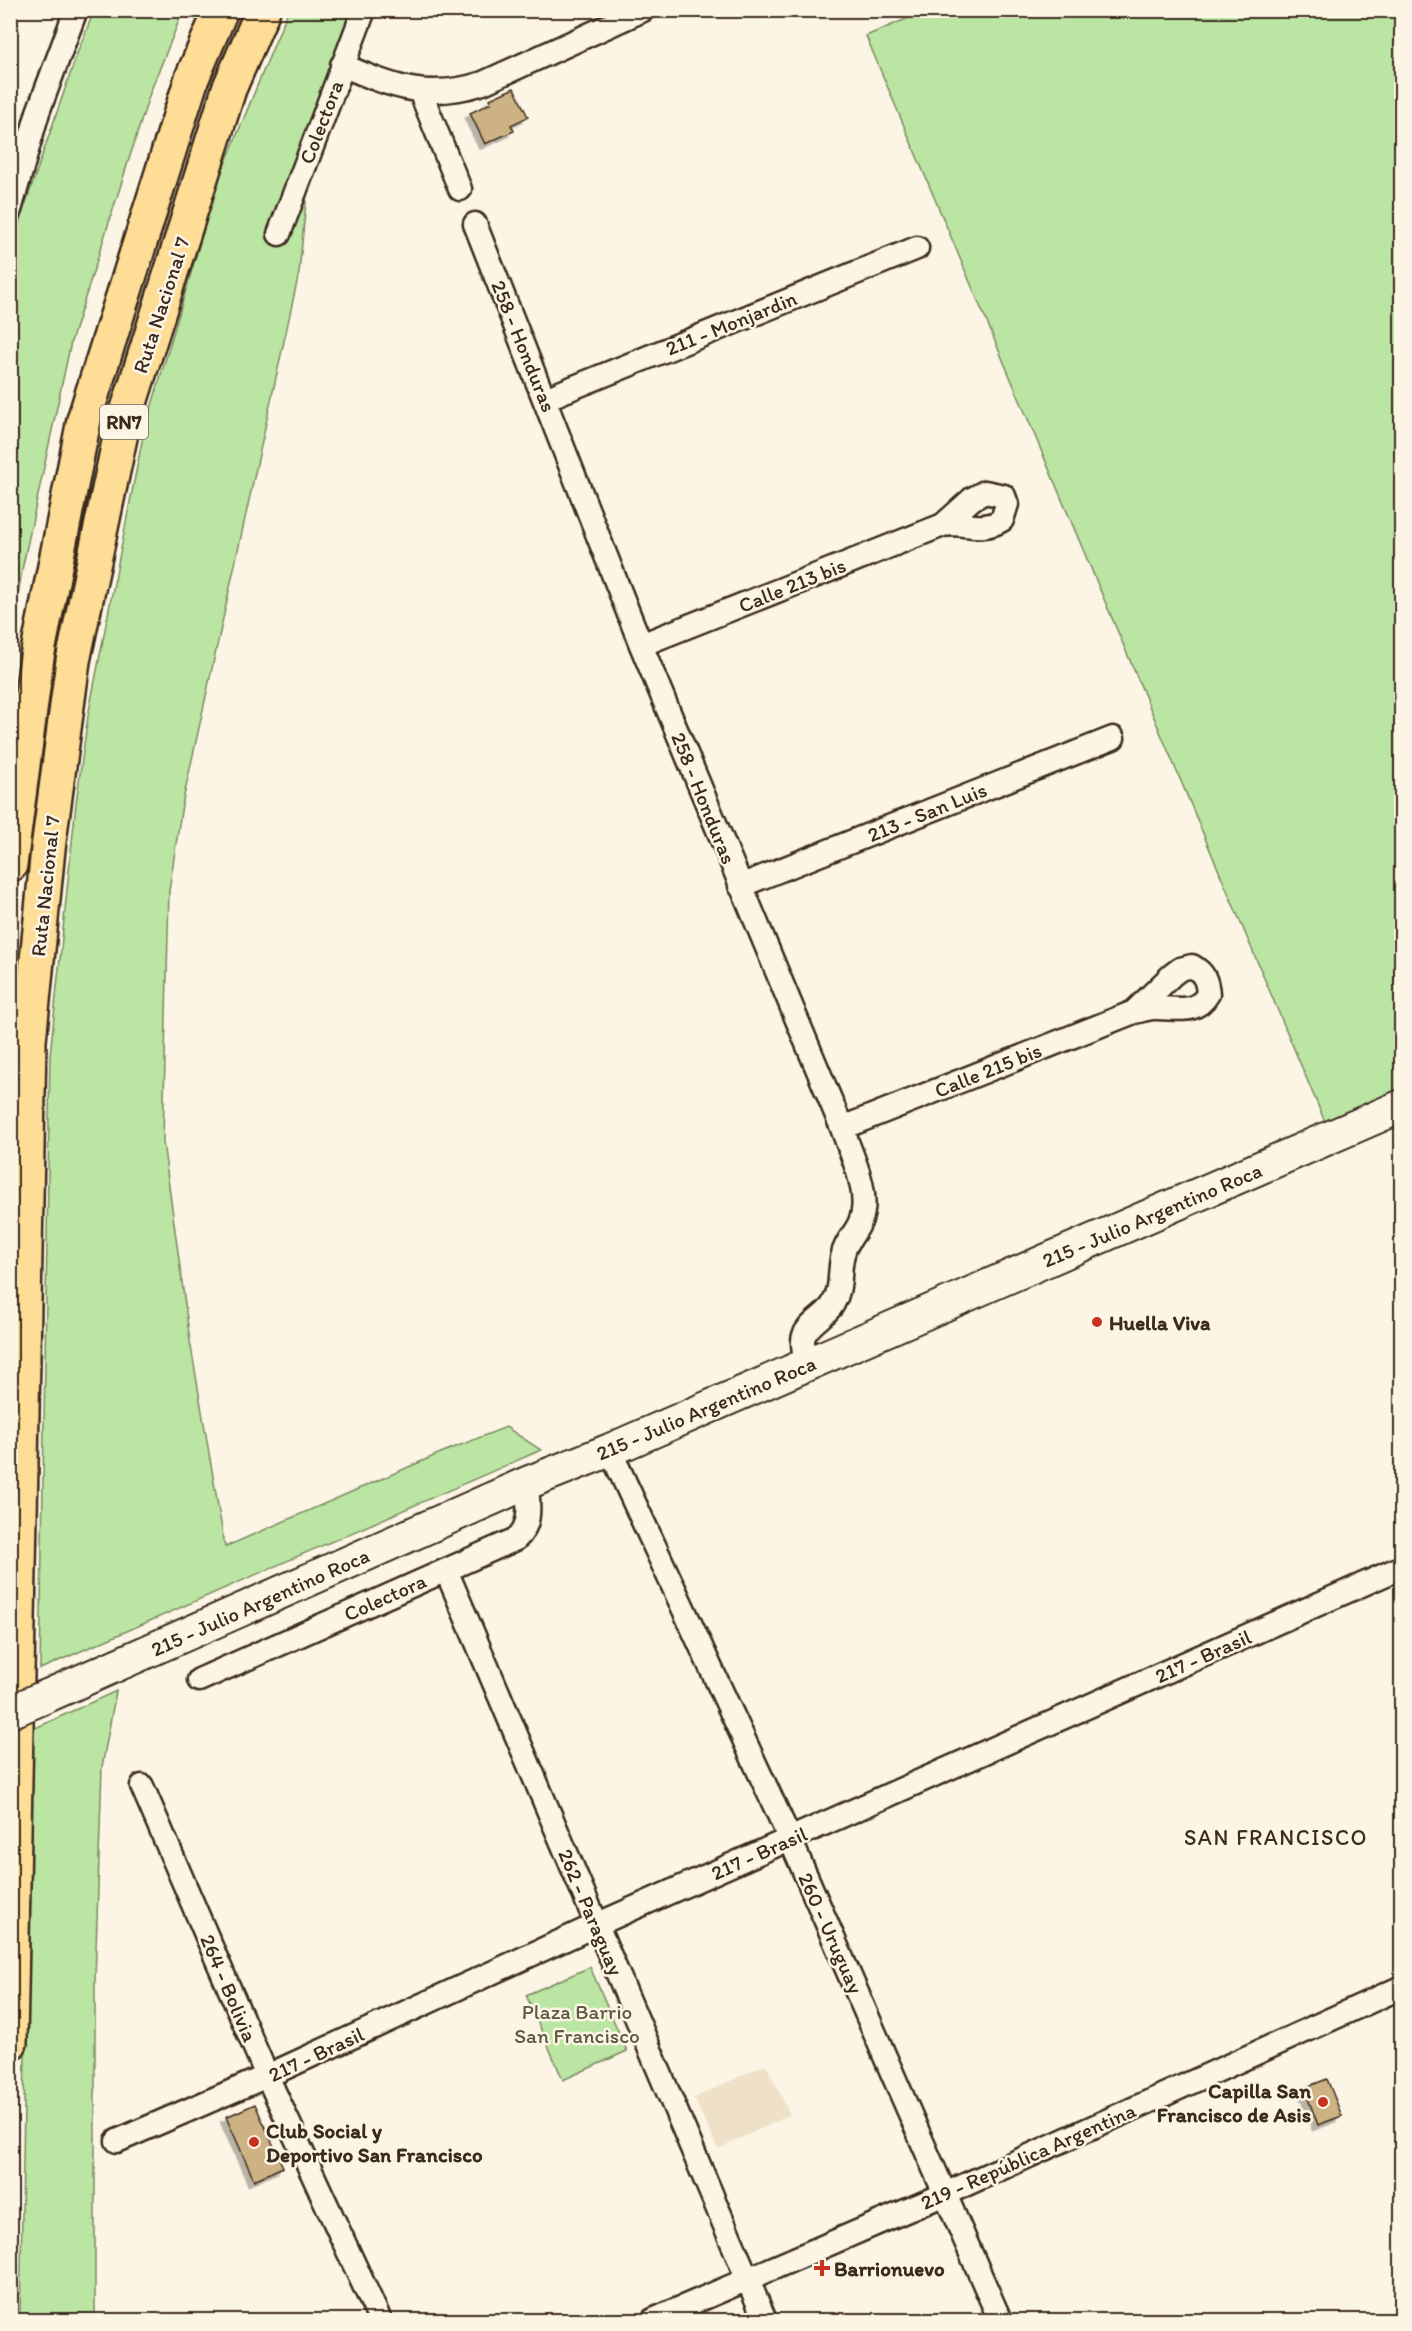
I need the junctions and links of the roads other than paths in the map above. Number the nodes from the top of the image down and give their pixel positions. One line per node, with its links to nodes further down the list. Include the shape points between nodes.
1 (76, 10): 9 (street, via 39,112)
2 (221, 10): 17 (highway, Ruta Nacional 7 / RN7, via 192,78 84,420 38,657)
3 (263, 10): 33 (highway, Ruta Nacional 7 / RN7, via 229,89 122,428 73,661 48,849 29,1041)
4 (364, 10): 6 (street, Colectora)
5 (643, 10): 7 (street, via 483,83 460,90)
6 (342, 65): 7 (street, via 388,85); 11 (street, Colectora)
7 (420, 91): 8 (street)
8 (460, 189)
9 (10, 210)
10 (476, 224): 13 (street, 258 - Honduras)
11 (279, 234)
12 (917, 248): 13 (street, 211 - Monjardin)
13 (545, 399): 15 (street, 258 - Honduras)
14 (942, 525): 15 (street, Calle 213 bis)
15 (641, 645): 18 (street, 258 - Honduras)
16 (1113, 738): 18 (street, 213 - San Luis)
17 (10, 865)
18 (740, 886): 21 (street, 258 - Honduras)
19 (1134, 1012): 21 (street, Calle 215 bis)
20 (1401, 1106): 22 (street, 215 - Julio Argentino Roca)
21 (842, 1128): 22 (street, 258 - Honduras, via 864,1201 860,1222 842,1257 841,1289 832,1306 806,1330 802,1340)
22 (806, 1365): 23 (street, 215 - Julio Argentino Roca)
23 (610, 1450): 24 (street, 215 - Julio Argentino Roca); 30 (street, 260 - Uruguay)
24 (526, 1484): 26 (street, Colectora, via 529,1516 525,1531 516,1539); 28 (street, 215 - Julio Argentino Roca, bridge)
25 (1401, 1567): 30 (street, 217 - Brasil)
26 (446, 1570): 27 (street, Colectora); 31 (street, 262 - Paraguay)
27 (199, 1680)
28 (10, 1712)
29 (142, 1786): 34 (street, 264 - Bolivia)
30 (790, 1839): 31 (street, 217 - Brasil); 36 (street, 260 - Uruguay)
31 (596, 1925): 34 (street, 217 - Brasil); 37 (street, 262 - Paraguay)
32 (1401, 1987): 36 (street, 219 - República Argentina)
33 (10, 2043)
34 (267, 2076): 35 (street, 217 - Brasil); 38 (street, 264 - Bolivia)
35 (117, 2141)
36 (945, 2194): 37 (street, 219 - República Argentina); 41 (street, 260 - Uruguay)
37 (747, 2278): 39 (street, 219 - República Argentina); 40 (street, 262 - Paraguay)
38 (380, 2320)
39 (653, 2320)
40 (765, 2320)
41 (1000, 2320)

